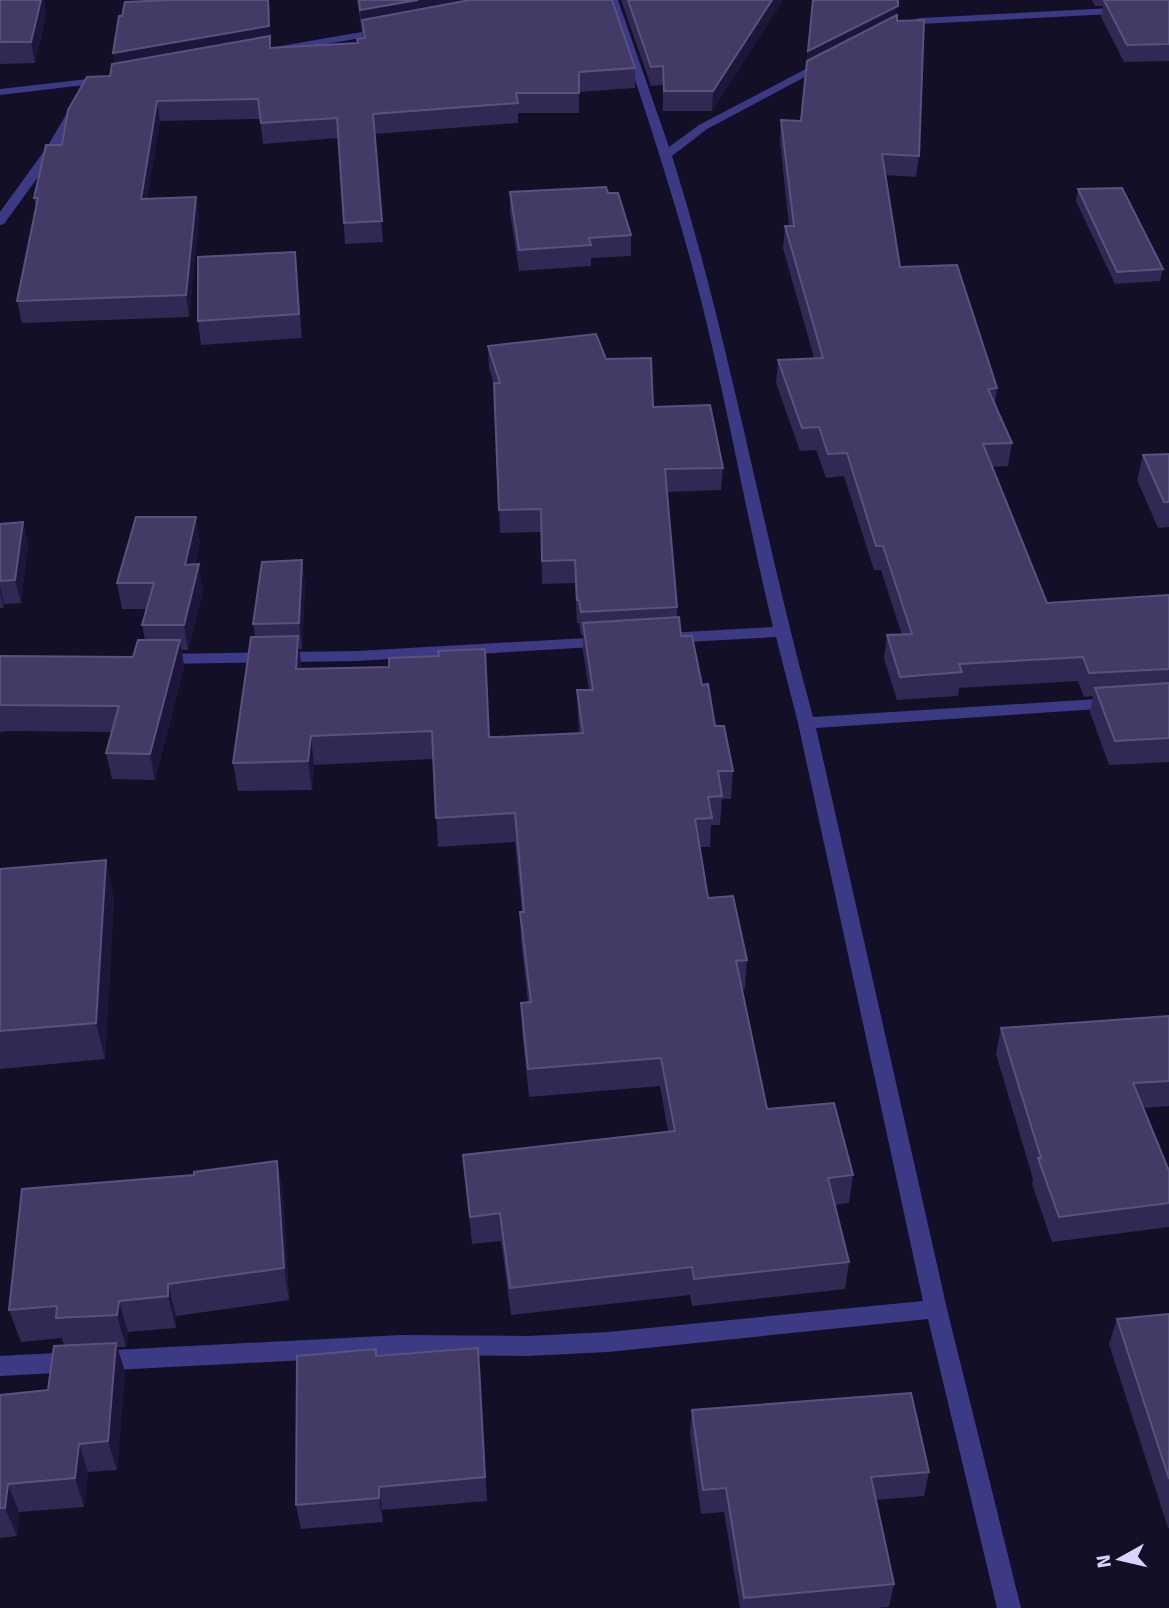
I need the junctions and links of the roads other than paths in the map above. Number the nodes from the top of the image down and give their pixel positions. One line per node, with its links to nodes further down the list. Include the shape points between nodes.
1 (613, 0): 10 (street)
2 (1169, 8): 4 (street, via 920,21)
3 (395, 29): 5 (street)
4 (889, 30)
5 (260, 53)
6 (832, 59): 10 (street, via 703,127)
7 (125, 77): 8 (street)
8 (90, 82): 9 (street); 11 (street, via 53,148)
9 (0, 92)
10 (667, 154): 12 (street, via 708,302)
11 (0, 221)
12 (780, 632): 13 (street); 17 (street)
13 (657, 639)
14 (616, 641): 15 (street, via 357,656)
15 (148, 659)
16 (1127, 702): 17 (street)
17 (806, 723): 18 (street)
18 (936, 1309): 19 (street, via 608,1342 401,1345); 20 (street)
19 (0, 1366)
20 (1009, 1608)

